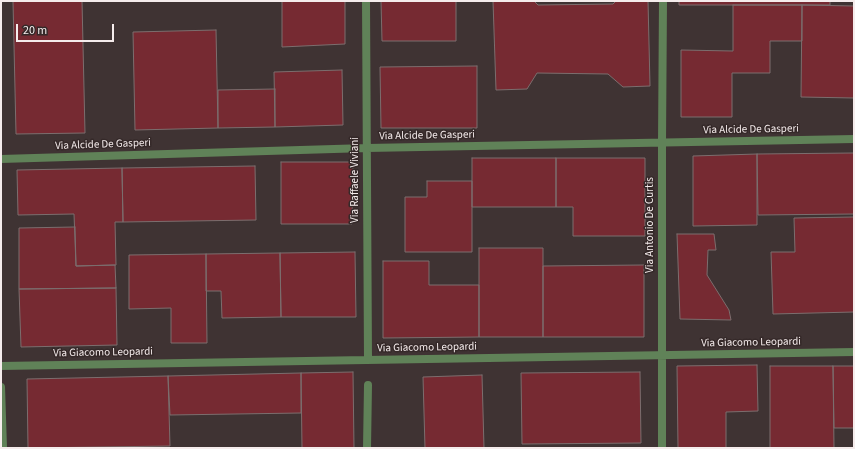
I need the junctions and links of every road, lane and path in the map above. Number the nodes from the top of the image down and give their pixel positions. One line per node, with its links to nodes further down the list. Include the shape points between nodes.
1 (366, 1): 5 (street, Via Raffaele Viviani)
2 (663, 1): 4 (street, Via Antonio De Curtis)
3 (854, 139): 4 (street, Via Alcide De Gasperi)
4 (662, 142): 5 (street, Via Alcide De Gasperi); 8 (street, Via Antonio De Curtis)
5 (367, 148): 6 (street, Via Alcide De Gasperi); 9 (street, Via Raffaele Viviani)
6 (1, 158)
7 (854, 352): 8 (street, Via Giacomo Leopardi)
8 (663, 355): 9 (street, Via Giacomo Leopardi); 15 (street, Via Antonio De Curtis)
9 (368, 360): 10 (street, Via Giacomo Leopardi)
10 (1, 366)
11 (368, 385): 14 (street)
12 (1, 388): 13 (street)
13 (3, 448)
14 (367, 448)
15 (662, 448)

